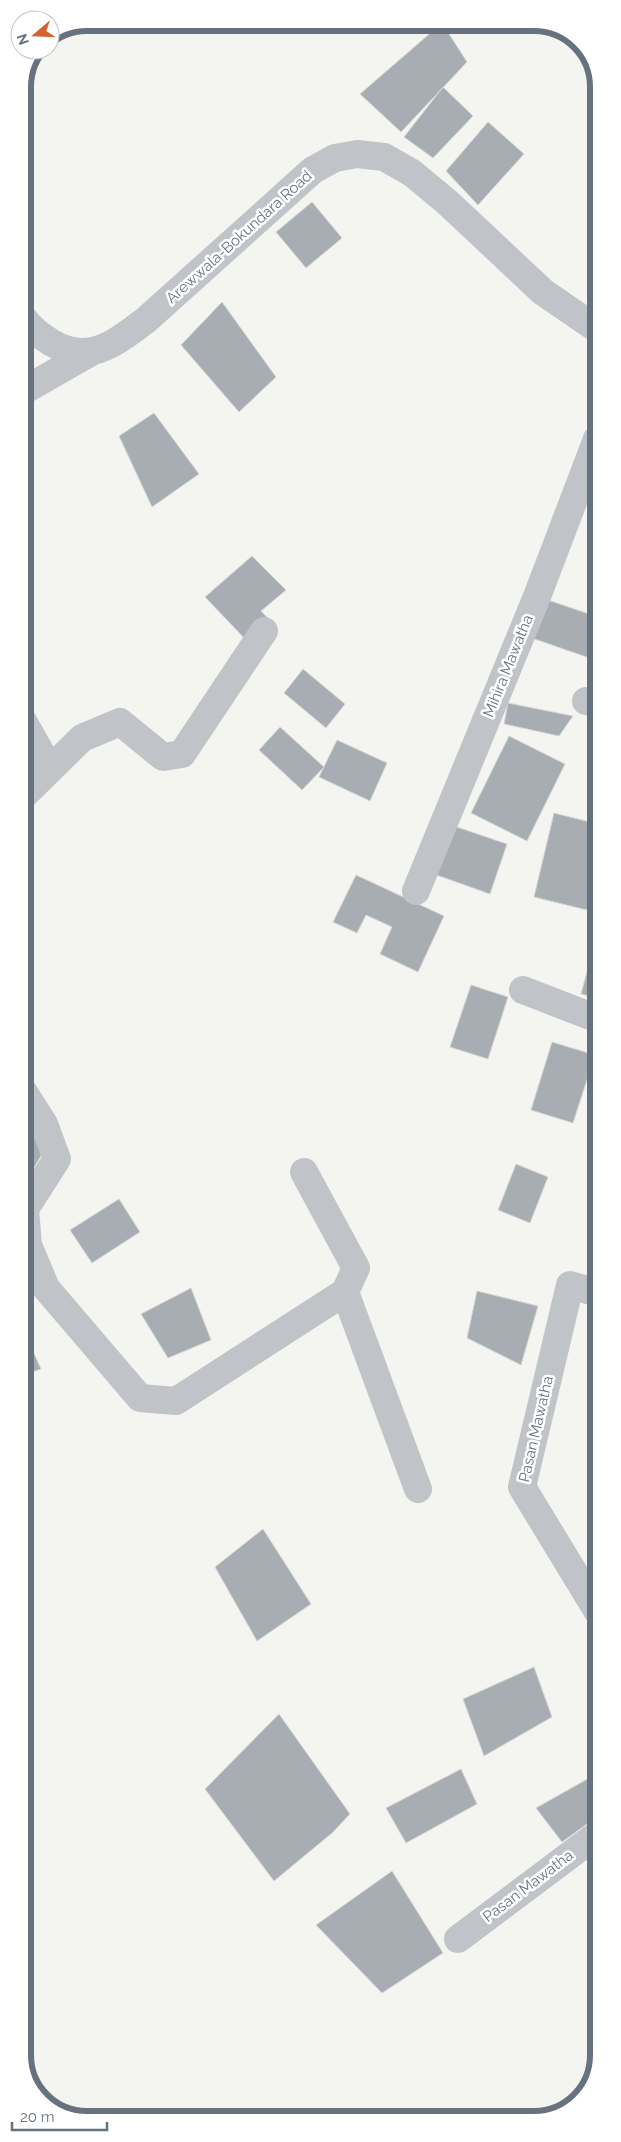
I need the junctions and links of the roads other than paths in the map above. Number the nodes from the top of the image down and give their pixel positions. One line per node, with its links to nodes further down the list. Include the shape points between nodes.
1 (590, 324): 3 (street, Arewwala-Bokundara Road, via 544,292 412,173 384,157 357,154 334,158 313,170 146,320 117,342)
2 (31, 328): 3 (street, Arewwala-Bokundara Road, via 66,350)
3 (90, 352): 4 (street)
4 (31, 386)
5 (590, 457): 10 (street, Mihira Mawatha, via 538,594)
6 (264, 631): 8 (street, via 182,754 163,756 120,722 82,738)
7 (31, 735): 8 (street)
8 (50, 769): 9 (street)
9 (31, 788)
10 (416, 891)
11 (523, 990): 12 (street)
12 (590, 1016)
13 (31, 1104): 15 (street, via 44,1124 57,1158)
14 (304, 1172): 18 (street, via 356,1268)
15 (31, 1198)
16 (31, 1252): 18 (street, via 46,1288 140,1398 176,1402)
17 (590, 1291): 20 (street, Pasan Mawatha, via 570,1286 522,1488)
18 (345, 1292): 19 (street)
19 (418, 1489)
20 (590, 1599)
21 (590, 1840): 22 (street, Pasan Mawatha)
22 (458, 1939)

